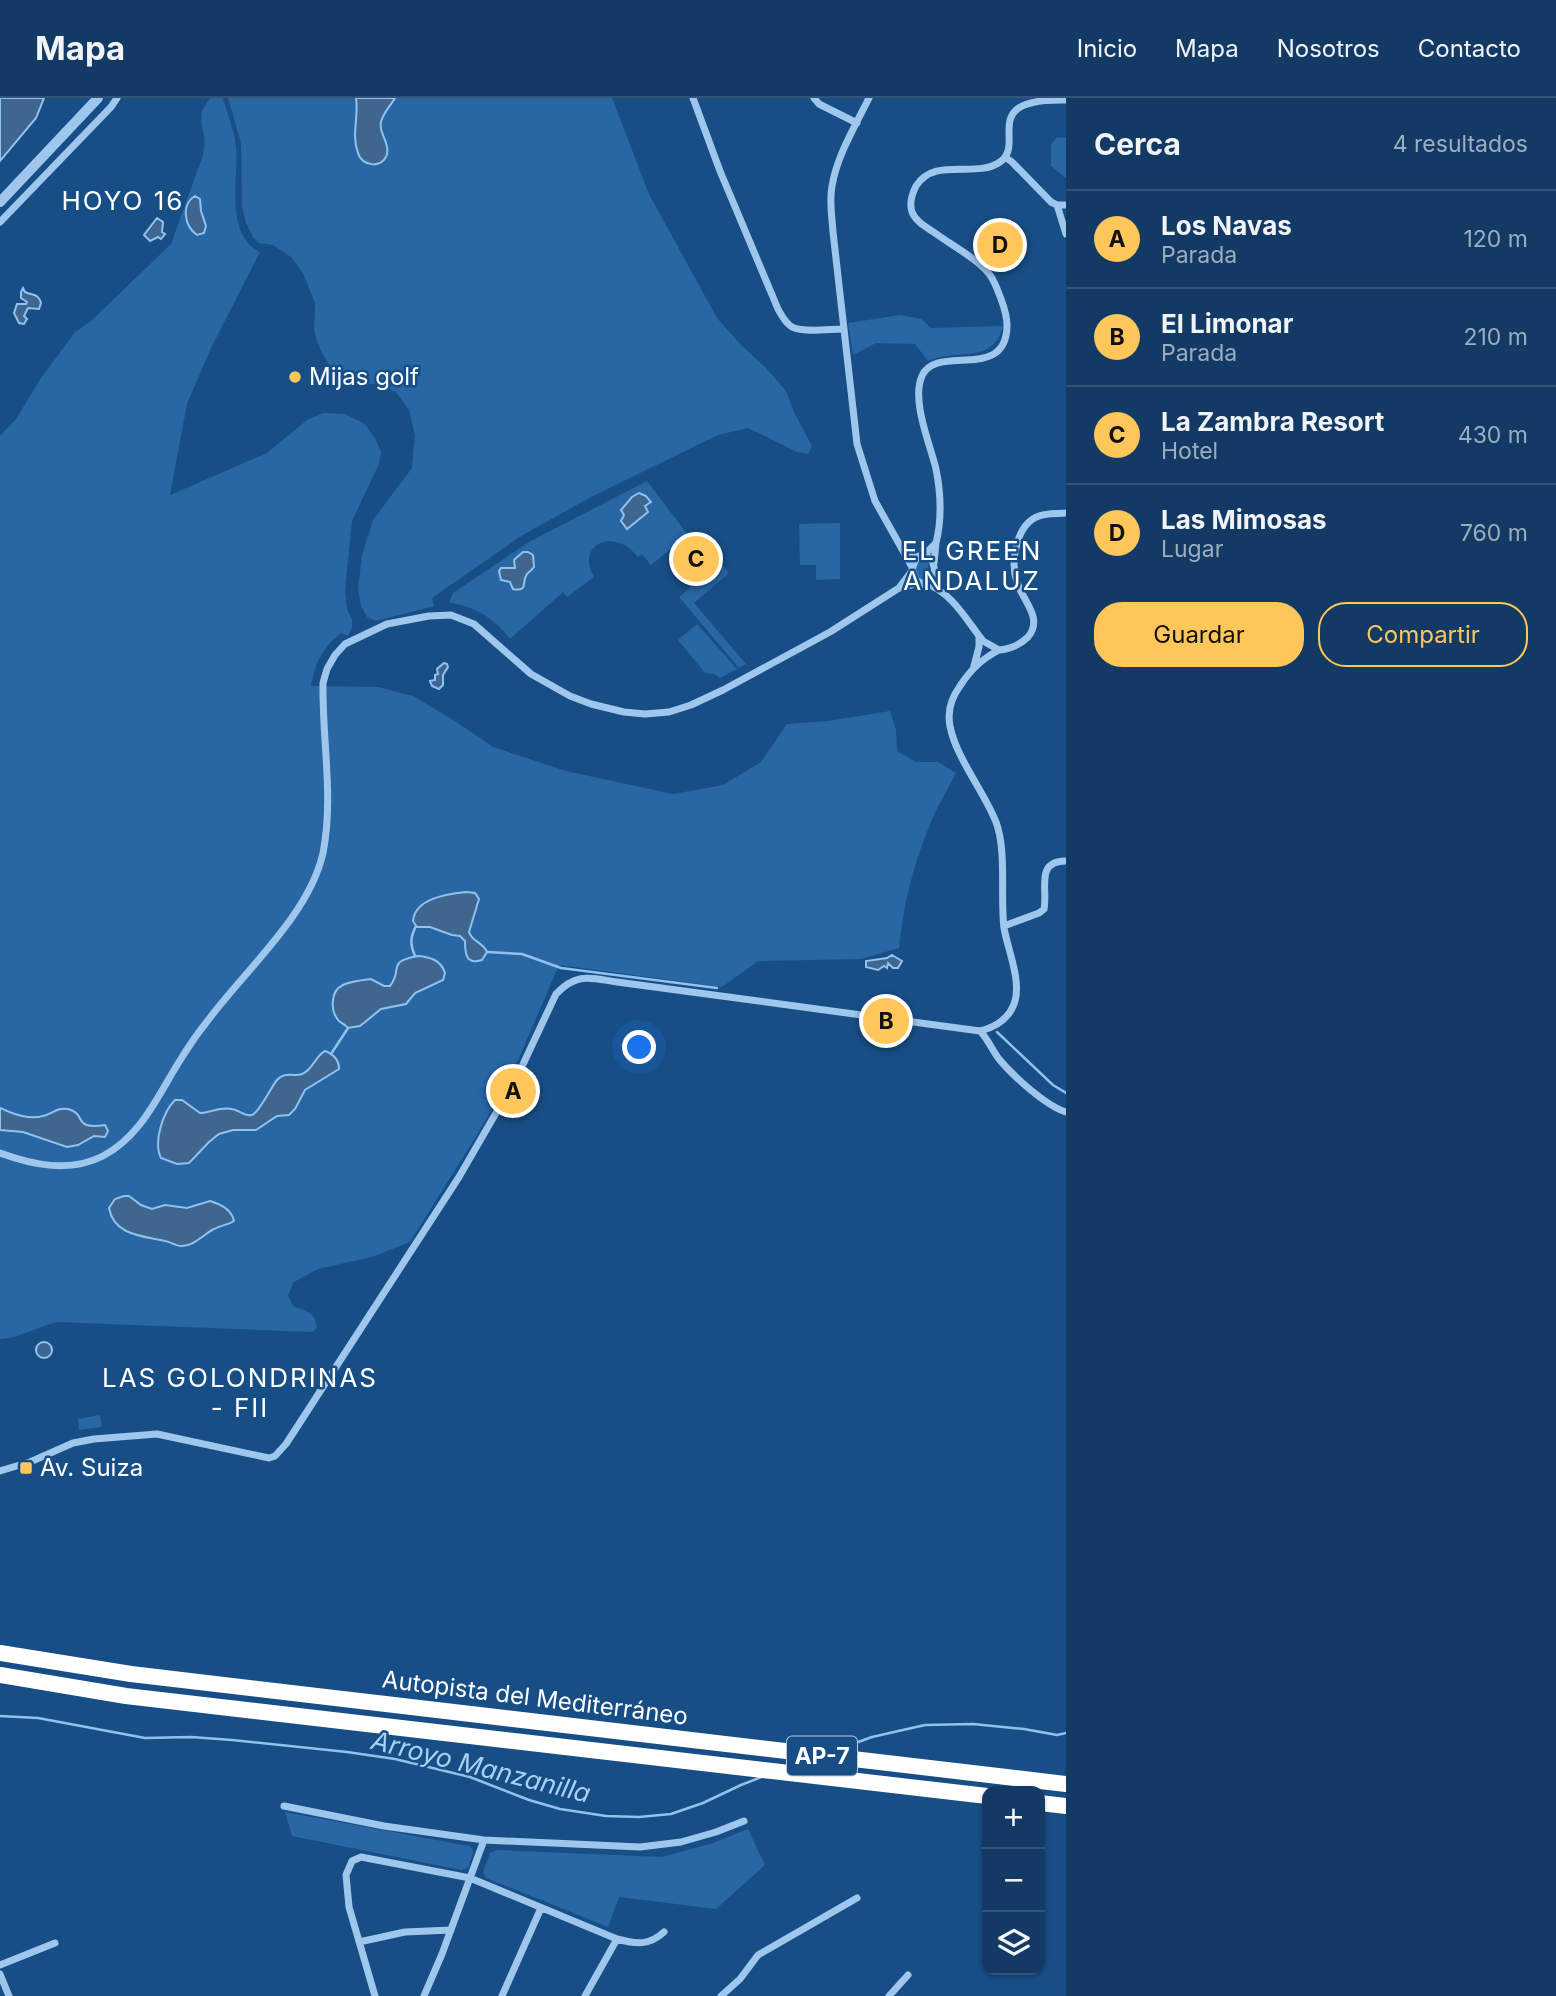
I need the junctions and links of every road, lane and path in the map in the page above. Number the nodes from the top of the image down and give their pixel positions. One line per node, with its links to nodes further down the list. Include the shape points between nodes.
1 (99, 98): 9 (street)
2 (117, 98): 9 (street)
3 (693, 98): 14 (street, via 785,321 799,329)
4 (814, 98): 7 (street)
5 (869, 98): 7 (street)
6 (1066, 100): 8 (street, via 1037,100 1014,109)
7 (857, 123): 14 (street, via 832,186)
8 (1005, 157): 10 (street); 16 (street, via 986,166 935,171 920,181 912,197 912,213 919,222 989,274 1007,323 1006,335 995,352 980,360 940,363 920,379 920,404 940,499)
9 (8, 199): 12 (street)
10 (1057, 205): 11 (street); 13 (street)
11 (1066, 205)
12 (0, 222)
13 (1066, 234)
14 (843, 329): 17 (street, via 863,468 875,501)
15 (1066, 513): 24 (street, via 1041,515 1022,528 1015,571 1033,614 1033,627 1023,642)
16 (936, 543): 18 (street); 19 (street)
17 (902, 549): 18 (street); 20 (street)
18 (921, 556): 19 (street); 20 (street)
19 (934, 564): 21 (street, via 934,576)
20 (912, 569): 21 (street); 22 (street)
21 (923, 584): 22 (street); 23 (street, via 949,598)
22 (899, 588): 30 (street, via 831,632 734,684 668,712 624,712 570,696 531,674 474,624 452,615 387,624 345,644 335,654 323,683 327,819 323,853 302,901 202,1027 155,1104 125,1141 100,1158 71,1166 38,1164)
23 (979, 636): 24 (street); 25 (street)
24 (999, 650): 25 (street)
25 (973, 668): 27 (street, via 953,697 950,725 997,823)
26 (1066, 862): 27 (street, via 1056,861 1045,873 1044,909)
27 (1004, 926): 28 (street, via 1017,988 1015,1001 1008,1016)
28 (980, 1031): 29 (street, via 999,1059 1037,1096); 31 (street, via 575,979 556,994 518,1075 458,1177 275,1457 157,1434 73,1443)
29 (1066, 1112)
30 (0, 1153)
31 (0, 1471)
32 (0, 1653): 34 (highway, Autopista del Mediterráneo / AP-7, via 131,1674)
33 (0, 1675): 35 (highway, Autopista del Mediterráneo / AP-7, via 126,1696)
34 (1066, 1784)
35 (982, 1796)
36 (1045, 1804): 38 (highway)
37 (284, 1805): 40 (street)
38 (1066, 1806)
39 (744, 1821): 40 (street, via 659,1846)
40 (484, 1840): 41 (street)
41 (470, 1878): 43 (street); 44 (street); 47 (street, via 361,1857 352,1861 346,1875)
42 (857, 1898): 57 (street, via 758,1955)
43 (541, 1908): 46 (street); 55 (street)
44 (451, 1930): 47 (street, via 405,1932); 54 (street)
45 (664, 1932): 46 (street, via 645,1944)
46 (617, 1939): 56 (street)
47 (359, 1942): 53 (street)
48 (55, 1943): 49 (street)
49 (0, 1965)
50 (0, 1974): 52 (street)
51 (908, 1975): 58 (street)
52 (9, 1996)
53 (375, 1996)
54 (424, 1996)
55 (502, 1996)
56 (585, 1996)
57 (721, 1996)
58 (889, 1996)

